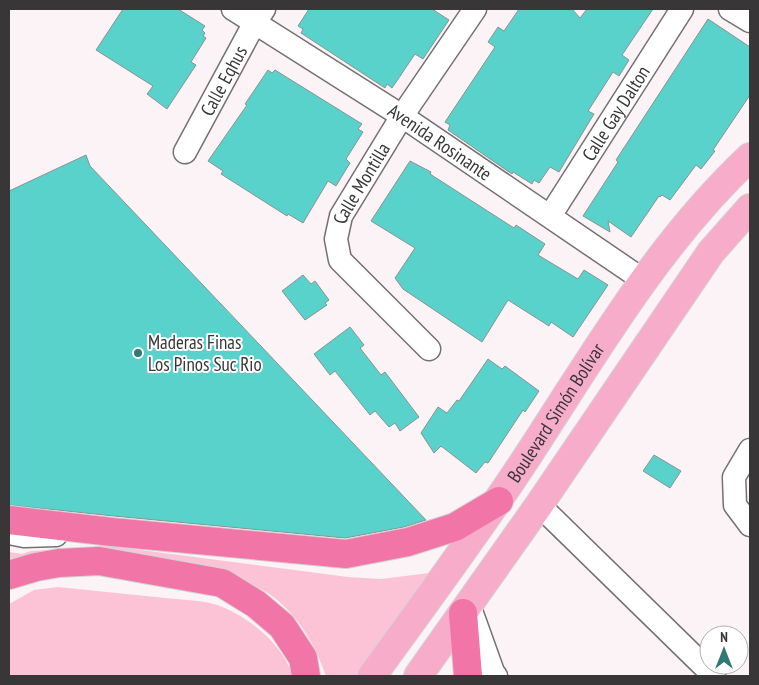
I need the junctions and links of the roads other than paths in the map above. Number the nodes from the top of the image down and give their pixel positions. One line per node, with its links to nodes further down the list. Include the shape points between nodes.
1 (233, 9): 5 (street, Avenida Rosinante)
2 (474, 9): 7 (street, Calle Montilla)
3 (682, 9): 11 (street, Calle Gay Dalton)
4 (730, 9): 6 (street)
5 (259, 16): 7 (street, Avenida Rosinante); 8 (street, Calle Eqhus)
6 (750, 21)
7 (402, 116): 11 (street, Avenida Rosinante); 13 (street, Calle Montilla, via 341,216 336,238 340,260)
8 (185, 152)
9 (750, 157): 12 (main road, Boulevard Simón Bolívar, via 720,185)
10 (750, 208): 16 (main road, Boulevard Simón Bolívar, via 711,252)
11 (550, 216): 12 (street, Avenida Rosinante)
12 (643, 280): 15 (main road, Boulevard Simón Bolívar)
13 (429, 349)
14 (750, 450): 18 (street, via 734,477 735,505)
15 (499, 500): 19 (highway, via 455,527 408,542 346,554); 26 (main road, Boulevard Simón Bolívar)
16 (539, 505): 24 (main road, Boulevard Simón Bolívar); 30 (street)
17 (9, 520): 19 (highway)
18 (750, 524)
19 (112, 532): 20 (street, via 24,536)
20 (9, 533)
21 (59, 563): 22 (street); 23 (highway); 25 (highway, via 99,561 222,583 256,604 282,626 303,658)
22 (9, 566)
23 (9, 575)
24 (466, 609): 27 (main road, Boulevard Simón Bolívar); 28 (highway); 29 (street)
25 (306, 676)
26 (372, 676)
27 (418, 676)
28 (468, 676)
29 (496, 676)
30 (714, 676)

